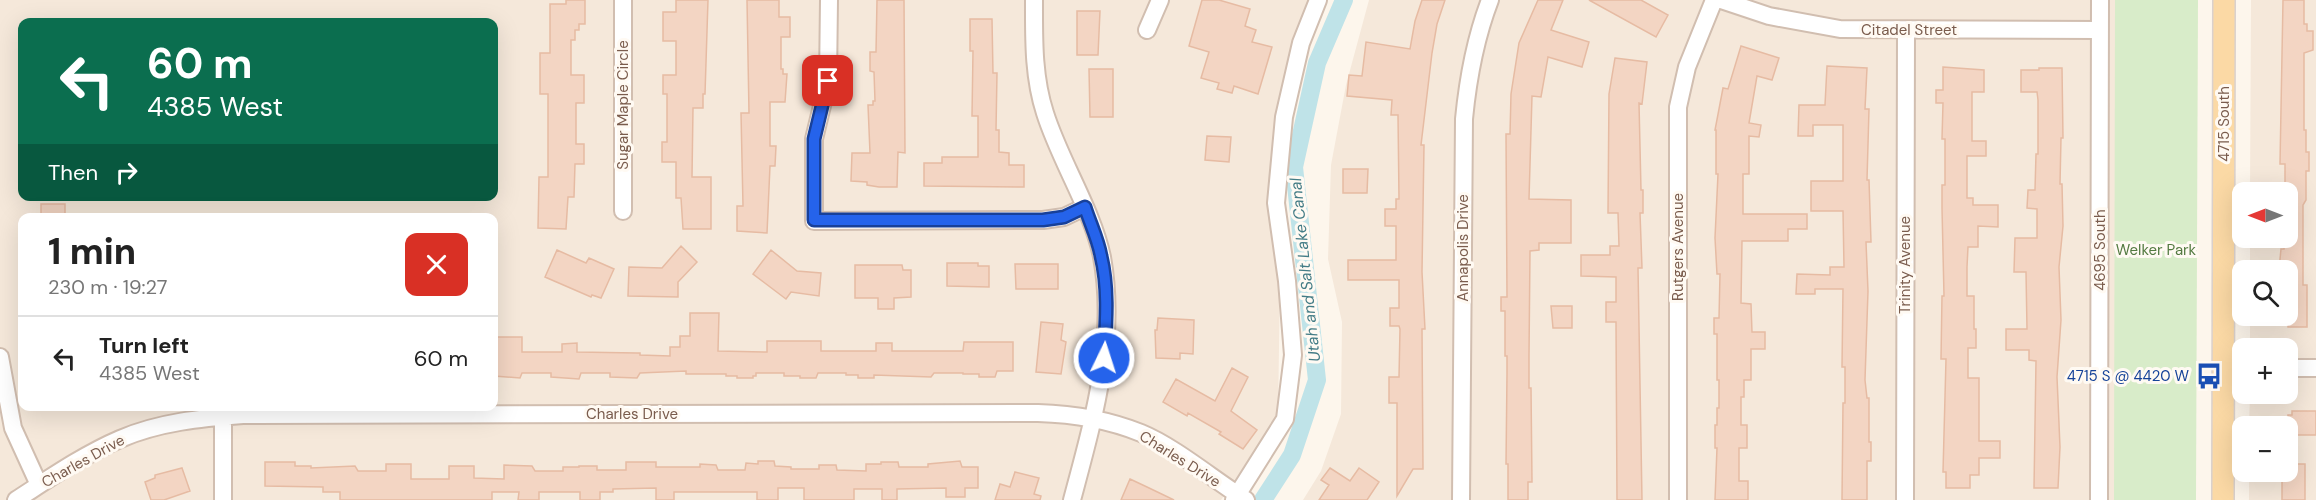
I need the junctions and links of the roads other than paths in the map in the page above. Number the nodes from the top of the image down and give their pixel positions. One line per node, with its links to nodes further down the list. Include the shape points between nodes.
1 (622, 0): 15 (street, Sugar Maple Circle)
2 (829, 0): 14 (street, via 828,81 814,139 814,220 1043,220 1064,217)
3 (1034, 0): 14 (street, via 1034,58 1044,111)
4 (1160, 0): 11 (street)
5 (1318, 0): 24 (street, via 1301,43 1284,117 1276,203 1293,355 1285,419)
6 (1490, 0): 28 (street, Annapolis Drive, via 1469,70 1464,119)
7 (1714, 0): 29 (street, Rutgers Avenue, via 1687,67 1678,107)
8 (1721, 0): 13 (street, Citadel Street, via 1812,25)
9 (2100, 0): 12 (street, 4695 South)
10 (2224, 0): 16 (main road, 4715 South)
11 (1147, 30)
12 (2100, 30): 13 (street, Citadel Street); 31 (street, 4695 South)
13 (1906, 31): 30 (street, Trinity Avenue)
14 (1085, 207): 22 (street, via 1106,284 1104,358)
15 (622, 211)
16 (2232, 338)
17 (0, 357): 23 (street, via 13,428)
18 (2298, 368): 19 (street)
19 (2316, 368)
20 (2232, 381): 32 (main road, 4715 South)
21 (223, 411): 22 (street, Charles Drive, via 1038,413); 23 (street, Charles Drive, via 122,438); 26 (street)
22 (1094, 419): 24 (street, Charles Drive, via 1157,441); 27 (street)
23 (39, 485): 25 (street, Charles Drive)
24 (1241, 498)
25 (16, 500)
26 (223, 500)
27 (1072, 500)
28 (1461, 500)
29 (1678, 500)
30 (1905, 500)
31 (2099, 500)
32 (2223, 500)

